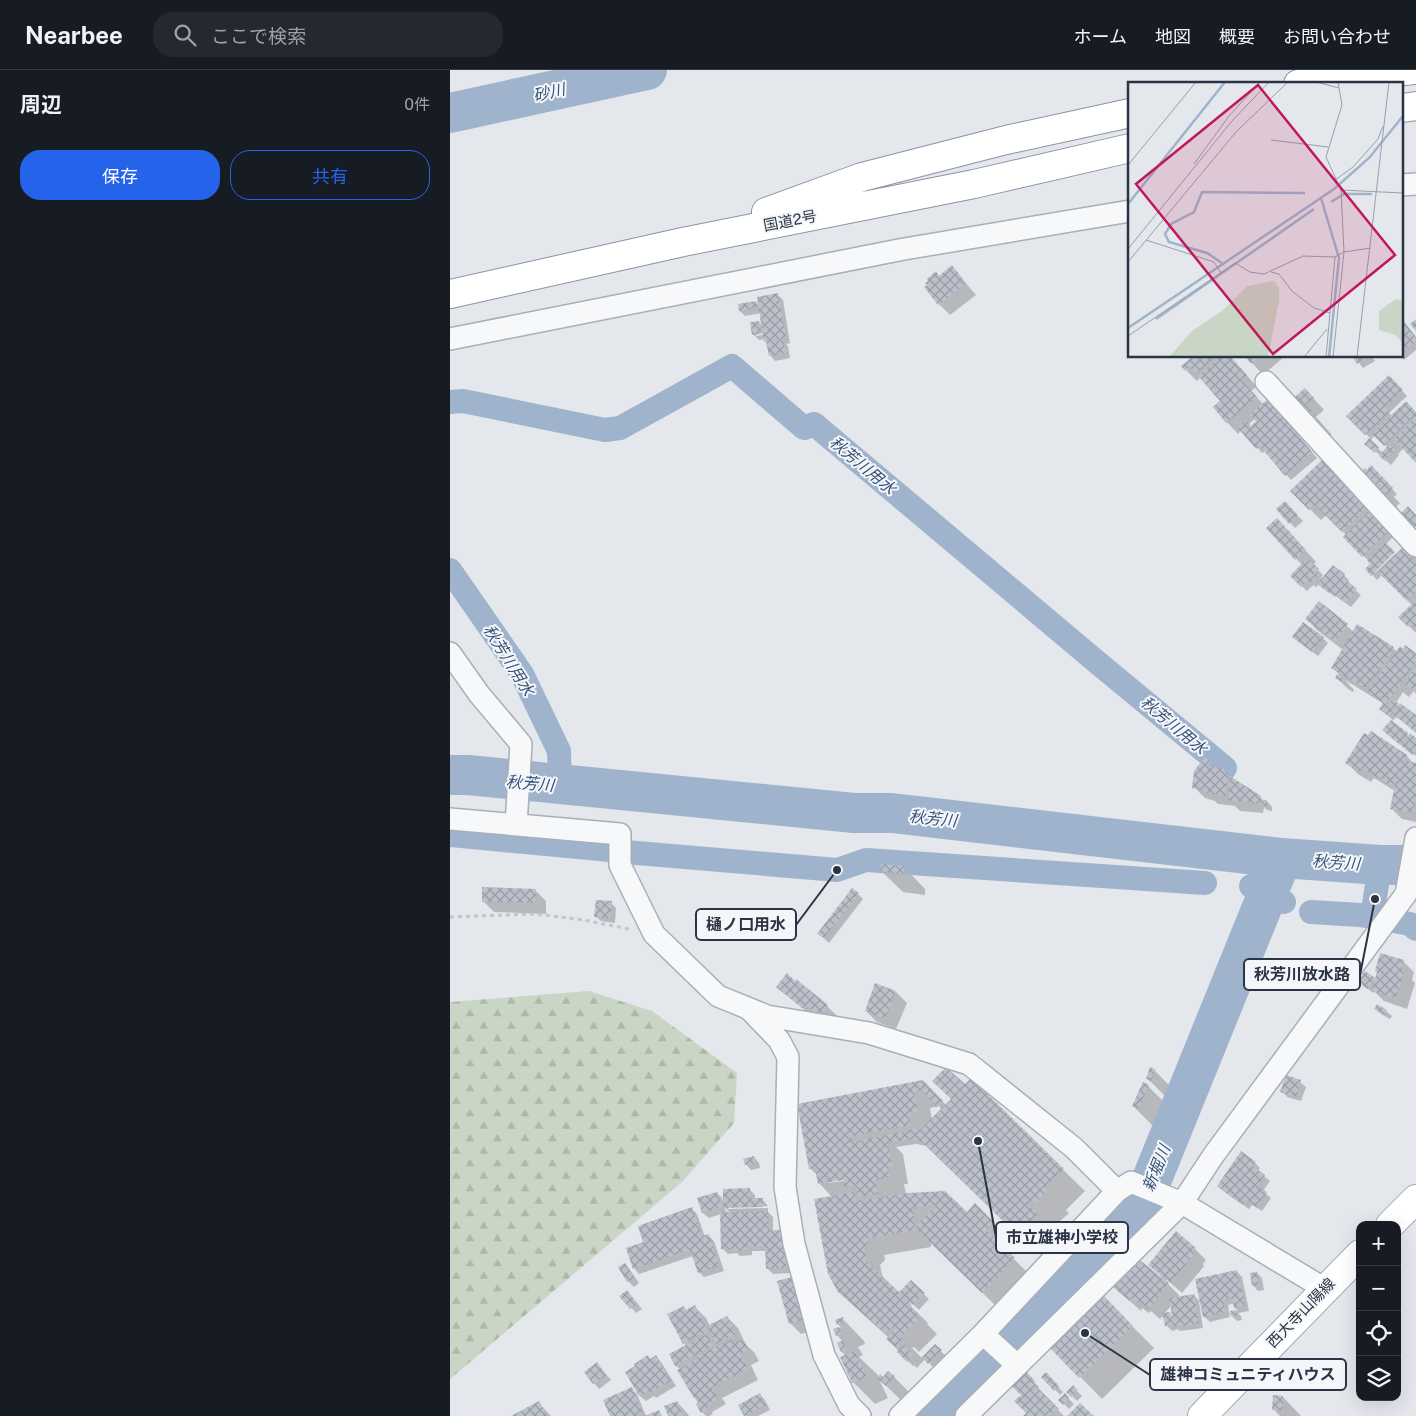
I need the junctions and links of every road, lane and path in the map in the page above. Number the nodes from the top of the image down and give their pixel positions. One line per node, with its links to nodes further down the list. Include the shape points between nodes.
1 (1416, 70): 2 (main road)
2 (1310, 82)
3 (1128, 113): 6 (main road, via 1006,140 862,177)
4 (1128, 148): 6 (main road, 国道2号, via 974,184)
5 (1128, 211): 8 (street, via 904,249)
6 (683, 242): 7 (main road, 国道2号)
7 (450, 294)
8 (450, 339)
9 (1266, 382): 10 (street)
10 (1416, 546)
11 (450, 653): 13 (street, via 521,744)
12 (450, 819): 13 (street)
13 (516, 825): 17 (street, via 620,834 620,865)
14 (1416, 838): 15 (street)
15 (1410, 894): 21 (street)
16 (450, 917): 17 (path, via 534,914)
17 (654, 934): 18 (street, via 718,996)
18 (749, 1009): 19 (street, via 768,1016 869,1033 969,1064); 27 (street, via 779,1040 788,1057 785,1186 794,1244 824,1355 849,1405)
19 (1124, 1186): 21 (street); 25 (street)
20 (1416, 1199): 22 (main road)
21 (1178, 1201): 24 (street); 26 (street)
22 (1394, 1221)
23 (1356, 1258): 24 (main road, 西大寺山陽線)
24 (1325, 1289): 30 (main road, 西大寺山陽線)
25 (987, 1337): 26 (street); 28 (street)
26 (1014, 1362): 29 (street)
27 (860, 1416)
28 (900, 1416)
29 (966, 1416)
30 (1202, 1416)

